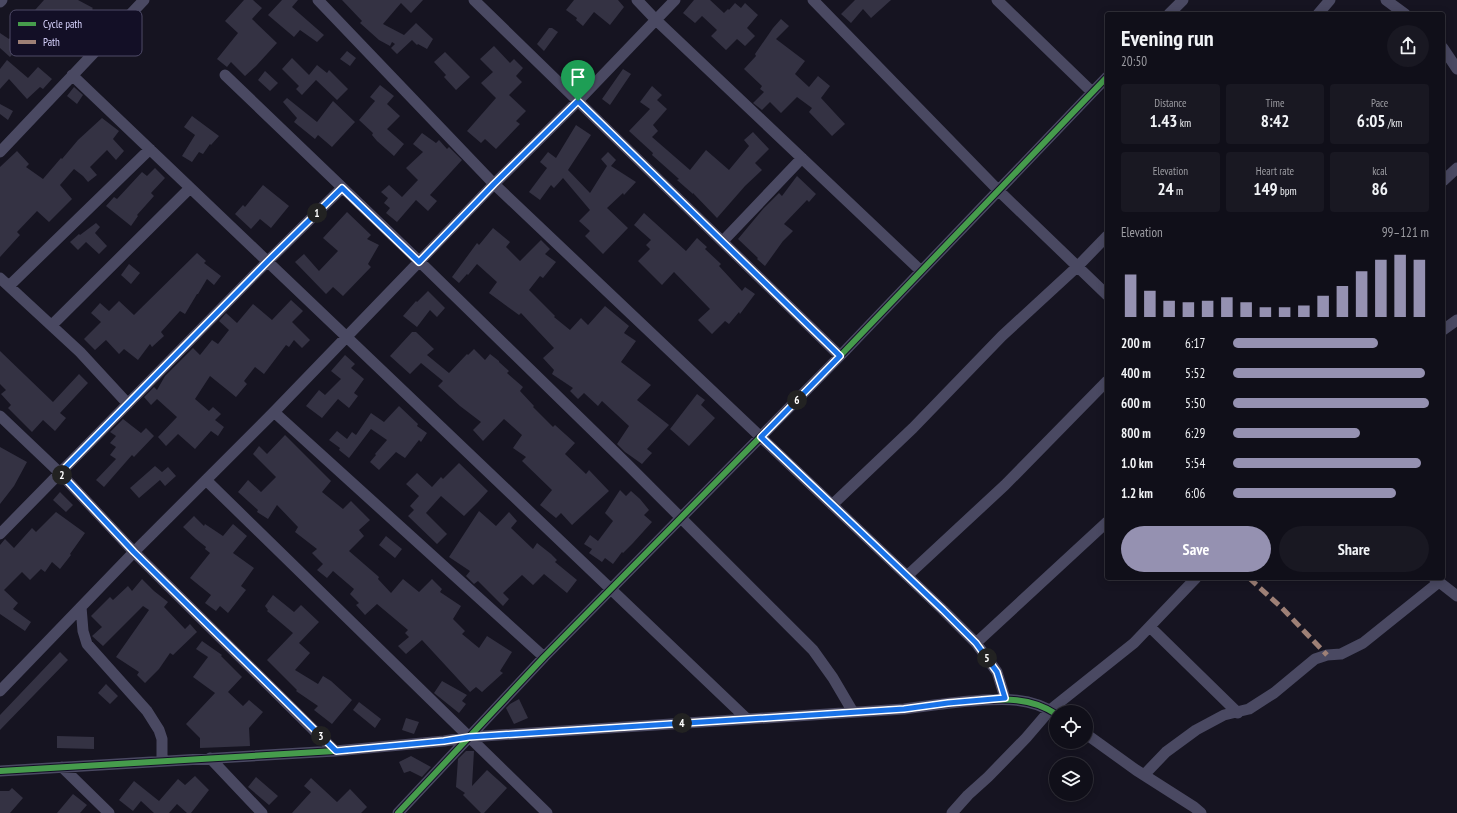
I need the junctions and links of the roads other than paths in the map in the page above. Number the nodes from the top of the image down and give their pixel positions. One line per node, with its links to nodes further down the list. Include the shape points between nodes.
1 (144, 0): 11 (street)
2 (318, 0): 29 (street)
3 (474, 0): 23 (street)
4 (637, 0): 15 (street)
5 (675, 0): 15 (street)
6 (813, 0): 32 (street)
7 (997, 0): 22 (street)
8 (1182, 0): 12 (street)
9 (1330, 0): 13 (street)
10 (1386, 0): 14 (street)
11 (134, 10)
12 (1171, 12)
13 (1320, 12)
14 (1402, 12)
15 (656, 20): 23 (street); 26 (street)
16 (1445, 51): 18 (street)
17 (90, 56): 19 (street)
18 (1457, 70)
19 (72, 75): 24 (street); 25 (street)
20 (225, 75): 31 (street)
21 (1105, 79): 22 (street)
22 (1092, 92): 32 (street)
23 (578, 101): 29 (street); 34 (street)
24 (150, 149): 30 (street); 40 (street)
25 (0, 152)
26 (802, 158): 34 (street); 38 (street)
27 (1457, 168): 28 (street)
28 (1445, 179)
29 (494, 184): 36 (street); 51 (street)
30 (190, 188): 35 (street); 43 (street)
31 (342, 188): 35 (street); 36 (street)
32 (999, 191): 37 (street); 38 (street)
33 (1105, 238): 37 (street)
34 (723, 241): 46 (street)
35 (268, 261): 45 (street); 48 (street)
36 (419, 262): 45 (street); 55 (street)
37 (1078, 266): 41 (street); 54 (street, via 1002,336 913,428)
38 (921, 271): 46 (street)
39 (0, 278): 40 (street)
40 (9, 286): 43 (street)
41 (1105, 293)
42 (1457, 320): 44 (street)
43 (52, 325): 48 (street)
44 (1445, 329)
45 (347, 336): 49 (street); 62 (street)
46 (840, 356): 51 (street)
47 (1105, 383): 59 (street, via 1005,484)
48 (128, 404): 52 (street)
49 (274, 412): 53 (street); 67 (street)
50 (0, 416): 52 (street)
51 (761, 437): 54 (street); 55 (street)
52 (60, 473): 57 (street); 58 (street)
53 (206, 480): 58 (street); 76 (street)
54 (832, 505): 59 (street)
55 (681, 518): 62 (street); 72 (street, via 814,650)
56 (1105, 524): 66 (street)
57 (0, 534)
58 (134, 552): 64 (street); 78 (street)
59 (906, 576): 66 (street)
60 (1194, 580): 65 (street)
61 (1436, 580): 63 (street); 73 (street, via 1363,643 1341,654 1315,659 1274,693)
62 (611, 589): 67 (street); 75 (street)
63 (1457, 596)
64 (81, 607): 68 (street); 80 (street, via 87,644 147,711 162,739)
65 (1150, 627): 70 (street); 73 (street)
66 (976, 643): 69 (street, via 997,672)
67 (544, 657): 76 (street)
68 (0, 691)
69 (1005, 698): 71 (street, via 1033,702); 72 (street)
70 (1061, 705)
71 (1049, 710)
72 (853, 712): 75 (street)
73 (1238, 713): 83 (street, via 1224,715 1196,730 1166,752)
74 (1049, 716): 88 (street)
75 (747, 719): 76 (street)
76 (469, 737): 78 (street); 84 (street); 87 (street)
77 (1093, 739): 83 (street)
78 (336, 751): 79 (street)
79 (210, 758): 80 (street); 86 (street)
80 (162, 761): 81 (street)
81 (62, 767): 82 (street); 85 (street)
82 (0, 771)
83 (1144, 775): 89 (street)
84 (404, 811)
85 (109, 813)
86 (262, 813)
87 (547, 813)
88 (952, 813)
89 (1201, 813)

